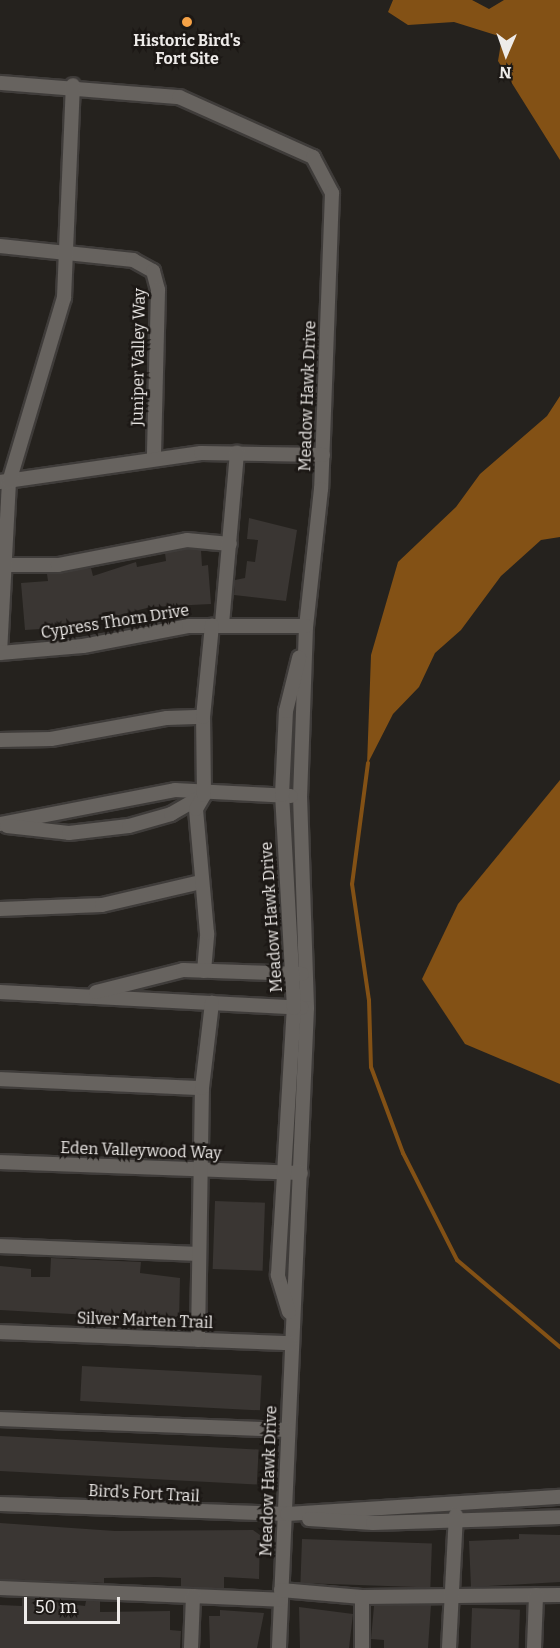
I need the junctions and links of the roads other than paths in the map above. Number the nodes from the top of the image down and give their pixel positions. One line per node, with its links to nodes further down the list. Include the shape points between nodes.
1 (0, 83): 2 (street)
2 (73, 85): 4 (street); 6 (street, Meadow Hawk Drive, via 179,97 301,150 323,167 332,193)
3 (0, 246): 4 (street, Juniper Valley Way)
4 (66, 254): 7 (street, Juniper Valley Way, via 133,260 153,271 158,290); 8 (street, via 64,298)
5 (237, 453): 6 (street); 7 (street); 9 (street)
6 (323, 455): 12 (street, Meadow Hawk Drive)
7 (153, 458): 8 (street)
8 (4, 482): 10 (street)
9 (230, 544): 10 (street, via 187,540 58,565); 11 (street)
10 (6, 565): 13 (street)
11 (217, 625): 12 (street, Cypress Thorn Drive); 13 (street, Cypress Thorn Drive, via 64,649); 14 (street)
12 (306, 626): 17 (street, Meadow Hawk Drive, via 286,711); 18 (street, Meadow Hawk Drive)
13 (0, 653)
14 (203, 717): 15 (street, via 166,718 51,739); 16 (street)
15 (0, 740)
16 (204, 795): 17 (street); 19 (street, via 175,790); 19 (street, via 171,814 129,826 69,833); 20 (street, via 196,809)
17 (282, 795): 18 (street); 23 (street, Meadow Hawk Drive)
18 (300, 796): 23 (street, Meadow Hawk Drive)
19 (0, 824)
20 (201, 882): 21 (street, via 102,905); 22 (street)
21 (0, 909)
22 (204, 971): 23 (street); 25 (street, via 183,970)
23 (300, 974): 27 (street, Meadow Hawk Drive)
24 (0, 992): 25 (street)
25 (82, 996): 26 (street)
26 (212, 1003): 27 (street); 29 (street)
27 (301, 1008): 32 (street, Meadow Hawk Drive); 33 (street, Meadow Hawk Drive)
28 (0, 1079): 29 (street)
29 (202, 1089): 31 (street)
30 (0, 1162): 31 (street, Eden Valleywood Way)
31 (201, 1171): 32 (street, Eden Valleywood Way); 35 (street)
32 (281, 1173): 33 (street, Eden Valleywood Way); 36 (street, Meadow Hawk Drive, via 278,1275)
33 (301, 1173): 36 (street, Meadow Hawk Drive, via 298,1279)
34 (0, 1246): 35 (street)
35 (199, 1254): 38 (street)
36 (290, 1314): 39 (street, Meadow Hawk Drive)
37 (0, 1332): 38 (street, Silver Marten Trail)
38 (198, 1340): 39 (street, Silver Marten Trail)
39 (290, 1343): 41 (street, Meadow Hawk Drive)
40 (0, 1419): 41 (street)
41 (288, 1430): 45 (street, Meadow Hawk Drive)
42 (560, 1497): 44 (street, Bird's Fort Trail)
43 (0, 1504): 45 (street, Bird's Fort Trail)
44 (456, 1504): 45 (street, Bird's Fort Trail); 47 (street)
45 (287, 1514): 47 (street, Bird's Fort Trail, via 373,1523); 49 (street, Meadow Hawk Drive)
46 (560, 1517): 47 (street, Bird's Fort Trail)
47 (455, 1522): 53 (street)
48 (0, 1588): 52 (street)
49 (281, 1595): 52 (street); 54 (street); 56 (street, Meadow Hawk Drive)
50 (536, 1595): 51 (street); 53 (street); 59 (street)
51 (560, 1595)
52 (193, 1596): 55 (street)
53 (452, 1596): 54 (street); 58 (street)
54 (362, 1597): 57 (street)
55 (191, 1648)
56 (279, 1648)
57 (362, 1648)
58 (449, 1648)
59 (534, 1648)

